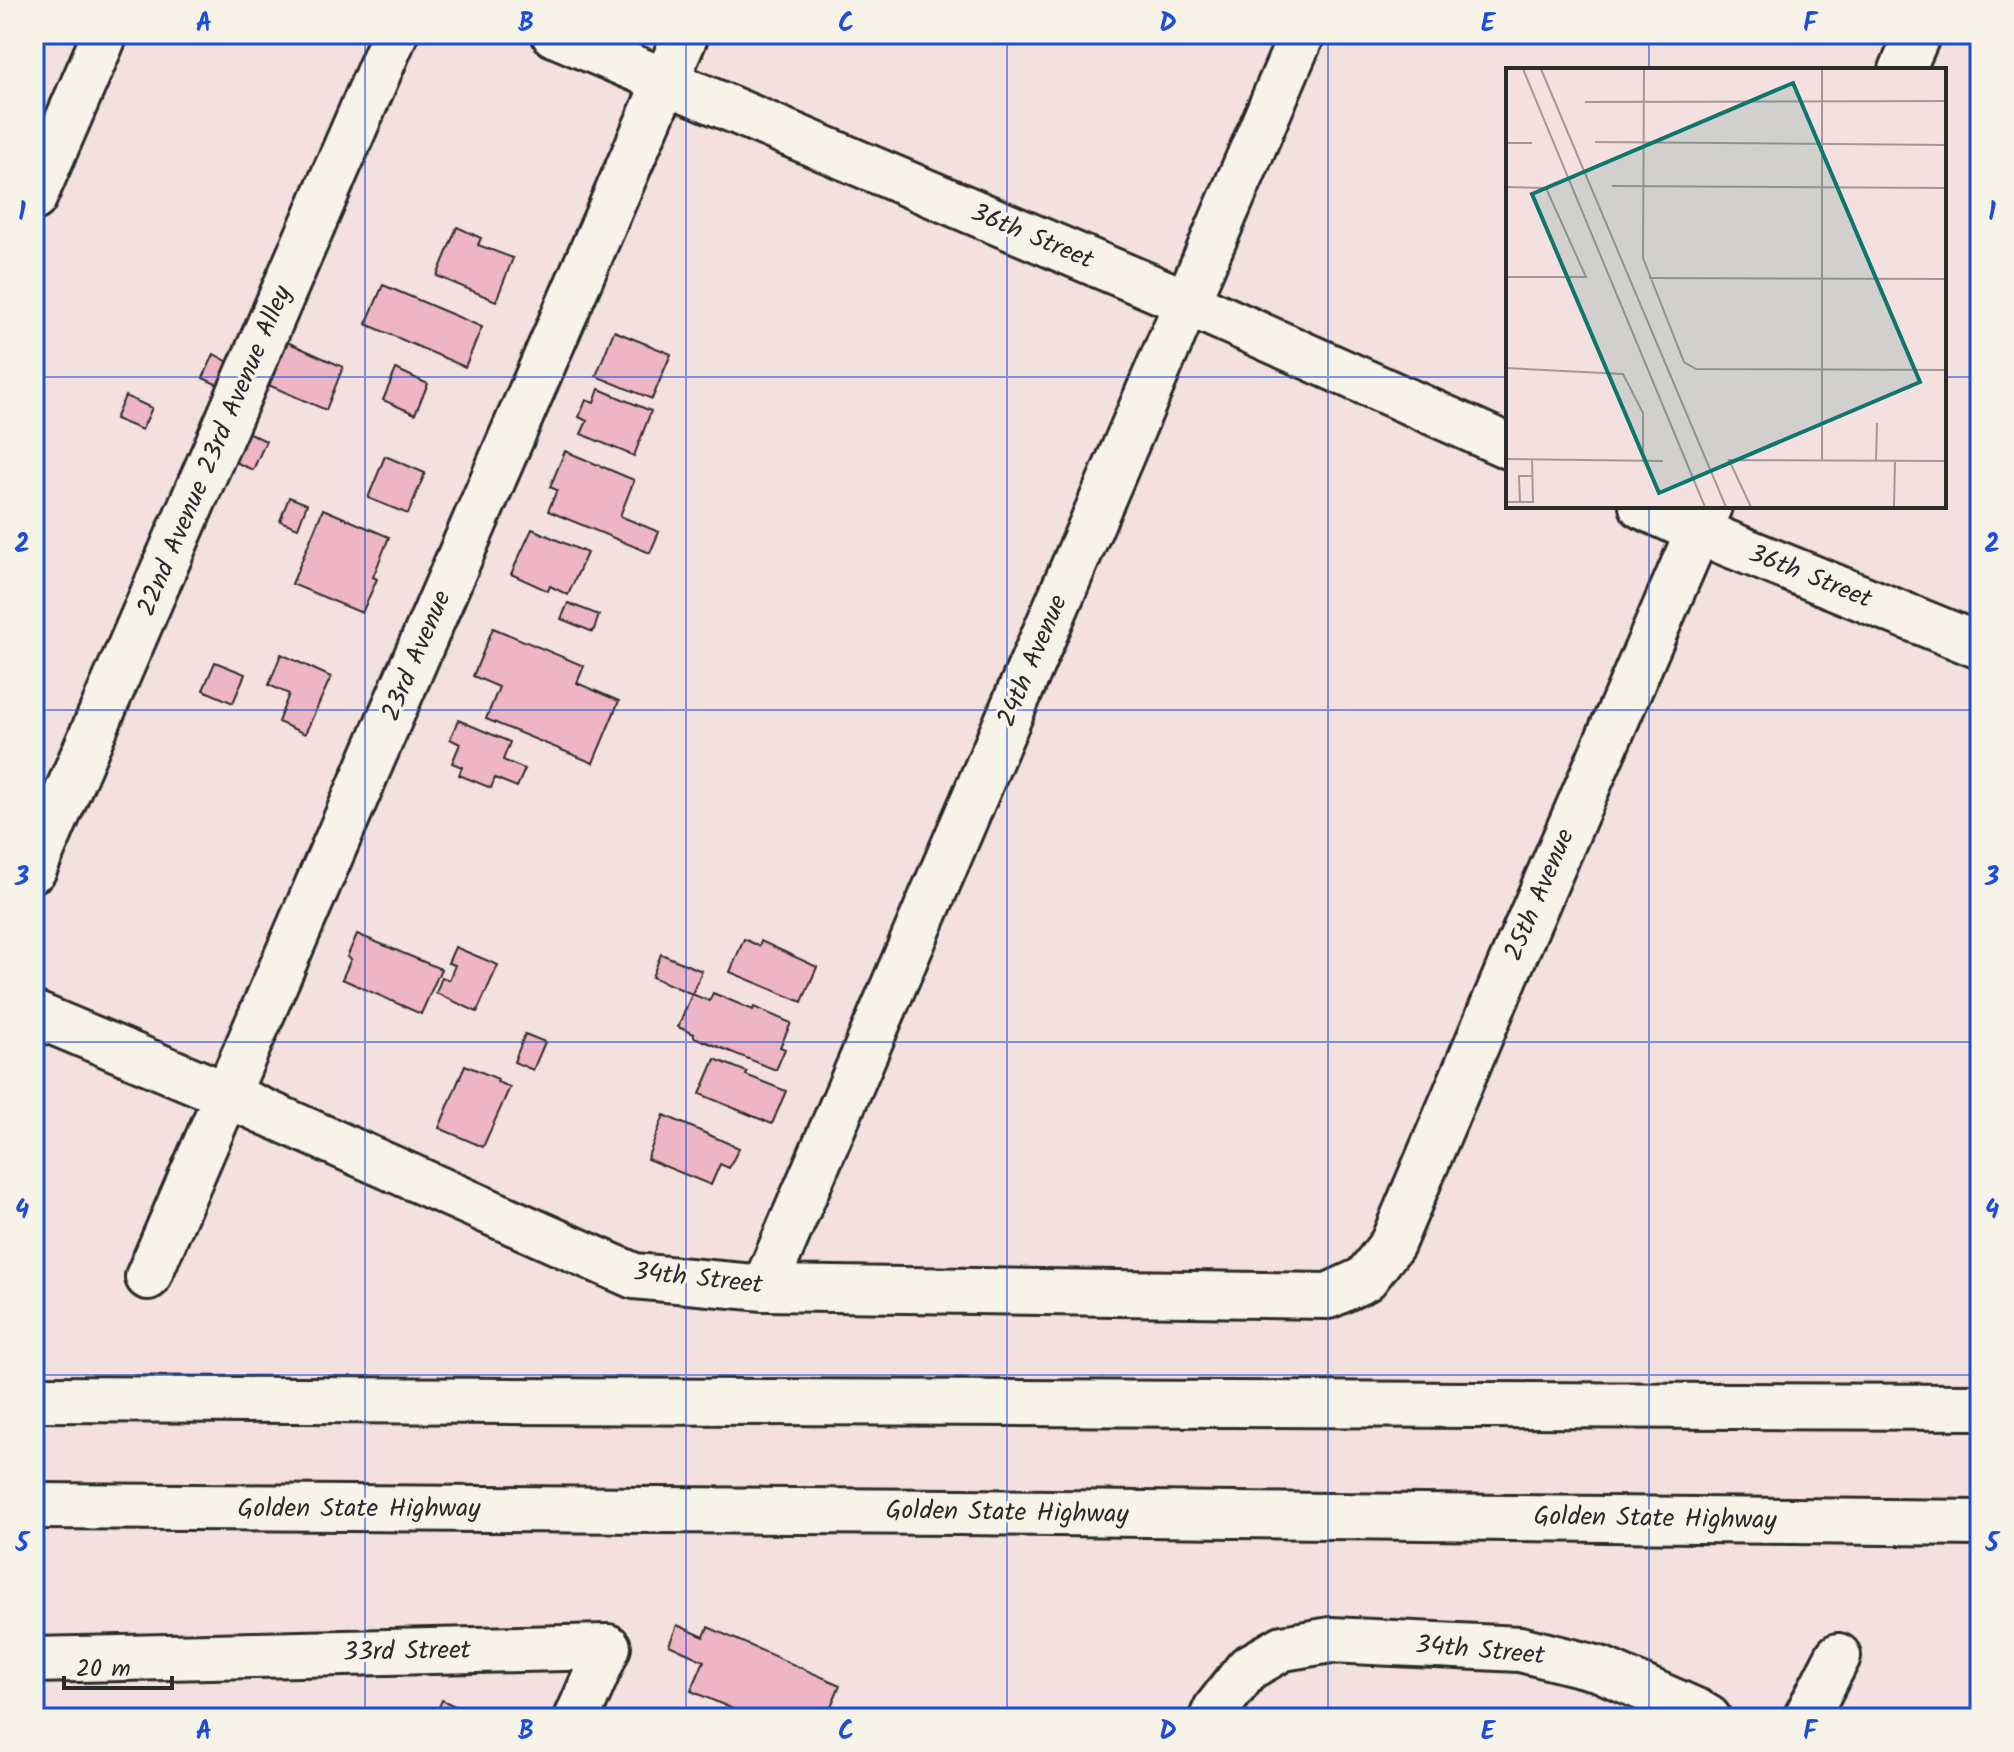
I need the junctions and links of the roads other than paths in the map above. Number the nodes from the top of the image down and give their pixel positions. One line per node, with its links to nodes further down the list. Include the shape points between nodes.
1 (105, 34): 9 (main road)
2 (395, 34): 15 (main road, 22nd Avenue 23rd Avenue Alley)
3 (554, 34): 8 (main road, 36th Street)
4 (686, 34): 8 (main road, 23rd Avenue)
5 (1302, 34): 10 (main road, 24th Avenue)
6 (1918, 34): 7 (main road)
7 (1903, 68)
8 (666, 81): 10 (main road, 36th Street); 17 (main road, 23rd Avenue)
9 (34, 198)
10 (1186, 302): 11 (main road, 36th Street); 20 (main road, 24th Avenue)
11 (1506, 445)
12 (1652, 508): 13 (main road, 36th Street)
13 (1703, 518): 14 (main road, 36th Street); 19 (main road, 25th Avenue, via 1392,1244)
14 (1980, 646)
15 (34, 869)
16 (34, 1014): 17 (main road, 34th Street)
17 (227, 1095): 18 (main road, 23rd Avenue); 20 (main road, 34th Street, via 634,1276)
18 (148, 1277)
19 (1365, 1279): 20 (main road, 34th Street, via 1328,1296)
20 (764, 1288)
21 (34, 1399): 22 (main road)
22 (1980, 1407)
23 (34, 1506): 24 (main road, Golden State Highway)
24 (1980, 1523)
25 (1838, 1656): 30 (main road)
26 (49, 1660): 27 (main road, 33rd Street, via 608,1647)
27 (577, 1718)
28 (1212, 1718): 29 (main road, 34th Street, via 1248,1668 1283,1648 1331,1640 1520,1649 1600,1669)
29 (1708, 1718)
30 (1806, 1718)

